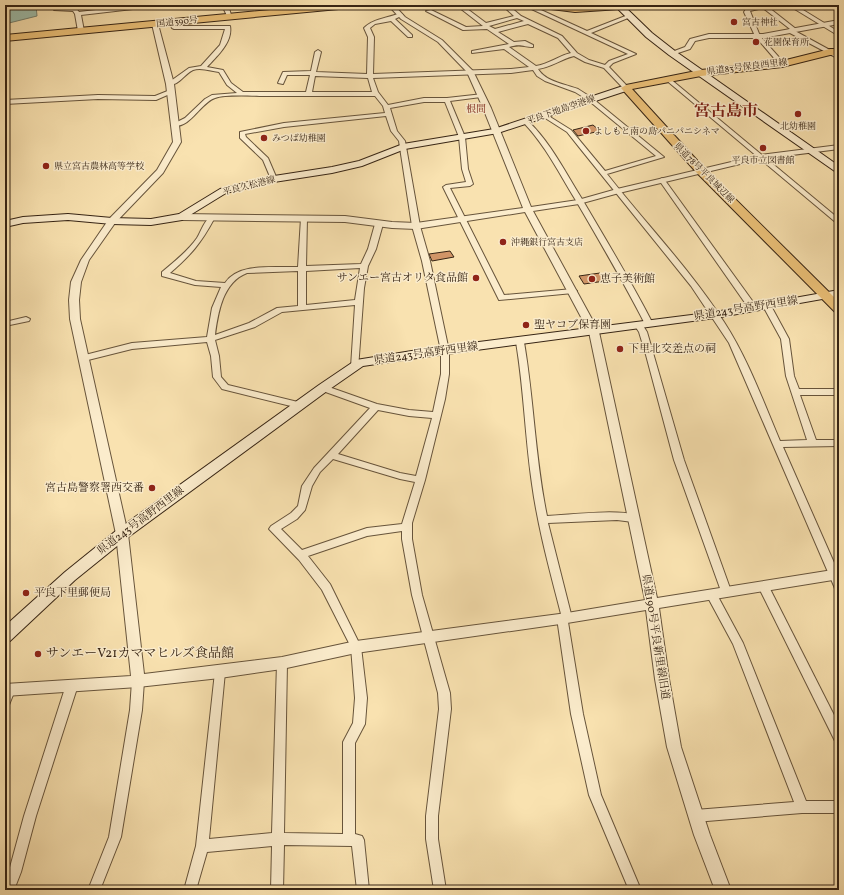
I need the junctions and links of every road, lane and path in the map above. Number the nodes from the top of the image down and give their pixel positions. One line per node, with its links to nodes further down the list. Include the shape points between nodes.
1 (52, 5): 14 (street, via 56,9 73,8)
2 (150, 5): 14 (street)
3 (226, 5): 17 (street)
4 (349, 5): 17 (highway, 国道390号)
5 (391, 5): 18 (street, 県道190号平良新里線旧道)
6 (459, 5): 24 (street)
7 (505, 5): 15 (street)
8 (526, 5): 28 (street)
9 (543, 5): 10 (highway, via 575,9)
10 (621, 5): 16 (main road)
11 (766, 5): 27 (street); 31 (street, via 747,12)
12 (791, 5): 23 (street)
13 (429, 11): 24 (street, via 465,29)
14 (78, 14): 25 (street)
15 (519, 16): 20 (street); 24 (street)
16 (630, 16): 28 (street); 39 (main road)
17 (230, 17): 19 (highway, 国道390号)
18 (396, 17): 30 (street); 46 (street, 県道190号平良新里線旧道, via 440,41); 49 (street, via 370,24 367,28 372,42)
19 (172, 22): 22 (highway, 国道390号); 44 (street, via 174,27 228,27 228,35 220,50)
20 (528, 22): 26 (street); 40 (street, via 560,37)
21 (839, 22): 23 (street)
22 (155, 24): 25 (highway, 国道390号); 52 (street)
23 (825, 25): 27 (street); 29 (street)
24 (487, 26): 26 (street)
25 (81, 31): 32 (highway, 国道390号)
26 (495, 31): 33 (street)
27 (792, 31): 31 (street); 38 (street)
28 (586, 33): 43 (street, via 633,54 610,62)
29 (839, 34)
30 (410, 36)
31 (758, 36): 39 (street, via 701,36 692,40 688,48); 42 (street)
32 (5, 38)
33 (513, 44): 34 (street, via 525,43); 35 (street)
34 (531, 46)
35 (505, 47): 37 (street); 45 (street)
36 (318, 52): 47 (street)
37 (474, 52)
38 (834, 52): 41 (street); 42 (main road, 県道83号保良西里線)
39 (672, 53): 48 (main road)
40 (575, 54): 43 (street); 45 (street)
41 (839, 57)
42 (782, 64): 48 (main road, 県道83号保良西里線)
43 (606, 67): 53 (street)
44 (202, 68): 52 (street, via 191,69); 54 (street, via 221,71 229,84)
45 (535, 68): 46 (street); 58 (street, via 539,75 547,80 577,91)
46 (470, 72): 49 (street); 57 (street, 県道190号平良新里線旧道)
47 (313, 73): 49 (street); 51 (street, via 285,73); 55 (street)
48 (701, 73): 50 (main road); 69 (main road)
49 (370, 76): 56 (street)
50 (668, 79): 53 (main road); 70 (street)
51 (281, 83)
52 (170, 88): 60 (street, via 156,98 98,97); 64 (street)
53 (626, 88): 58 (main road, 平良下地島空港線); 72 (main road, 県道78号平良城辺線)
54 (242, 94): 55 (street); 64 (street, via 214,96 187,119)
55 (309, 94): 56 (street)
56 (376, 94): 61 (street)
57 (482, 95): 59 (street); 65 (street, 県道190号平良新里線旧道)
58 (590, 99): 62 (main road, 平良下地島空港線); 73 (street, via 661,157)
59 (447, 100): 61 (street, via 424,100); 66 (street)
60 (5, 102)
61 (388, 110): 67 (street, via 394,131 402,141); 74 (street, via 242,133 243,138 266,159)
62 (545, 116): 63 (main road, 平良下地島空港線); 73 (street, via 569,131)
63 (526, 122): 65 (main road, 平良下地島空港線); 77 (street, via 546,146)
64 (175, 125): 83 (street, via 177,142 160,171)
65 (495, 131): 66 (main road, 平良久松港線); 78 (street, 県道190号平良新里線旧道)
66 (462, 137): 67 (main road, 平良久松港線); 82 (street, via 465,169 470,184 446,187)
67 (403, 147): 74 (main road, 平良久松港線, via 362,163); 87 (street)
68 (839, 147): 69 (street)
69 (813, 151): 70 (street); 71 (main road)
70 (761, 157): 72 (street); 84 (street)
71 (839, 170)
72 (701, 171): 75 (street); 93 (main road, 県道78号平良城辺線)
73 (604, 173): 76 (street)
74 (274, 179): 79 (main road, 平良久松港線, via 222,191)
75 (662, 180): 76 (street); 97 (street)
76 (617, 191): 77 (street); 99 (street, via 673,257)
77 (579, 202): 78 (street); 102 (street, via 624,276)
78 (528, 210): 82 (street); 91 (street, 県道190号平良新里線旧道)
79 (182, 217): 81 (street); 83 (main road, 平良久松港線, via 151,222)
80 (304, 218): 81 (street); 86 (street, via 345,219); 89 (street)
81 (211, 219): 90 (street, via 185,256 165,274 195,283)
82 (462, 219): 87 (street); 91 (street, via 502,298)
83 (112, 221): 85 (main road, 平良久松港線, via 68,217); 107 (street, via 85,260 76,282 74,300)
84 (839, 223)
85 (5, 224)
86 (379, 224): 87 (street); 88 (street)
87 (416, 226): 106 (street)
88 (364, 266): 89 (street); 94 (street)
89 (302, 268): 90 (street, via 241,272); 96 (street)
90 (225, 285): 104 (street, via 215,315)
91 (574, 291): 103 (street, 県道190号平良新里線旧道)
92 (839, 293): 93 (main road, 県道243号高野西里線)
93 (826, 296): 95 (main road, 県道243号高野西里線); 98 (main road, 県道78号平良城辺線)
94 (359, 302): 96 (street); 108 (street)
95 (767, 306): 97 (main road, 県道243号高野西里線); 110 (street, via 785,339 790,376)
96 (302, 308): 104 (street, via 280,310 252,325)
97 (753, 308): 99 (main road, 県道243号高野西里線)
98 (839, 309)
99 (715, 315): 102 (main road, 県道243号高野西里線); 117 (street, via 733,344)
100 (26, 319): 101 (street)
101 (5, 324)
102 (644, 325): 103 (main road, 県道243号高野西里線); 127 (street, via 643,332 679,460)
103 (594, 332): 105 (main road, 県道243号高野西里線); 120 (street, 県道190号平良新里線旧道)
104 (211, 339): 107 (street, via 132,346); 112 (street, via 219,383 226,387)
105 (520, 342): 106 (main road, 県道243号高野西里線); 121 (street, via 534,466)
106 (445, 351): 108 (main road, 県道243号高野西里線, via 381,359); 114 (street, via 445,374)
107 (84, 358): 123 (street)
108 (355, 367): 109 (main road, 県道243号高野西里線)
109 (323, 388): 112 (main road, 県道243号高野西里線); 113 (street)
110 (796, 392): 111 (street); 115 (street)
111 (839, 392)
112 (300, 405): 123 (main road, 県道243号高野西里線)
113 (376, 407): 114 (street); 118 (street)
114 (437, 415): 119 (street)
115 (812, 443): 116 (street); 117 (street)
116 (839, 443)
117 (776, 444): 125 (street)
118 (331, 455): 119 (street); 124 (street, via 306,486 302,507 294,516 274,529)
119 (420, 480): 122 (street)
120 (633, 518): 121 (street, via 617,516); 129 (street, 県道190号平良新里線旧道)
121 (543, 520): 130 (street)
122 (407, 527): 124 (street, via 367,532); 132 (street, via 417,595)
123 (122, 534): 131 (main road, 県道243号高野西里線, via 70,576); 136 (street)
124 (300, 554): 133 (street, via 326,587)
125 (837, 578): 126 (street)
126 (763, 586): 127 (street); 139 (street)
127 (726, 591): 128 (street)
128 (711, 594): 129 (street); 140 (street, via 738,644)
129 (652, 604): 130 (street); 142 (street, 県道190号平良新里線旧道, via 674,747)
130 (564, 618): 132 (street); 152 (street, via 577,714 595,795)
131 (5, 636)
132 (428, 637): 133 (street); 151 (street, via 444,693 445,709 432,816 432,839)
133 (356, 647): 134 (street); 144 (street, via 361,698 359,724 349,742)
134 (282, 663): 135 (street); 143 (street)
135 (220, 672): 136 (street); 145 (street)
136 (138, 681): 137 (street); 147 (street, via 136,710 114,837)
137 (72, 685): 138 (street); 146 (street, via 30,816 16,872)
138 (6, 694)
139 (839, 737)
140 (802, 807): 141 (street); 142 (street)
141 (839, 807)
142 (696, 816): 153 (street, 県道190号平良新里線旧道)
143 (278, 839): 144 (street); 145 (street); 149 (street)
144 (349, 840): 150 (street, via 358,840)
145 (202, 846): 148 (street)
146 (7, 890)
147 (94, 890)
148 (190, 890)
149 (277, 890)
150 (363, 890)
151 (440, 890)
152 (635, 890)
153 (723, 890)

